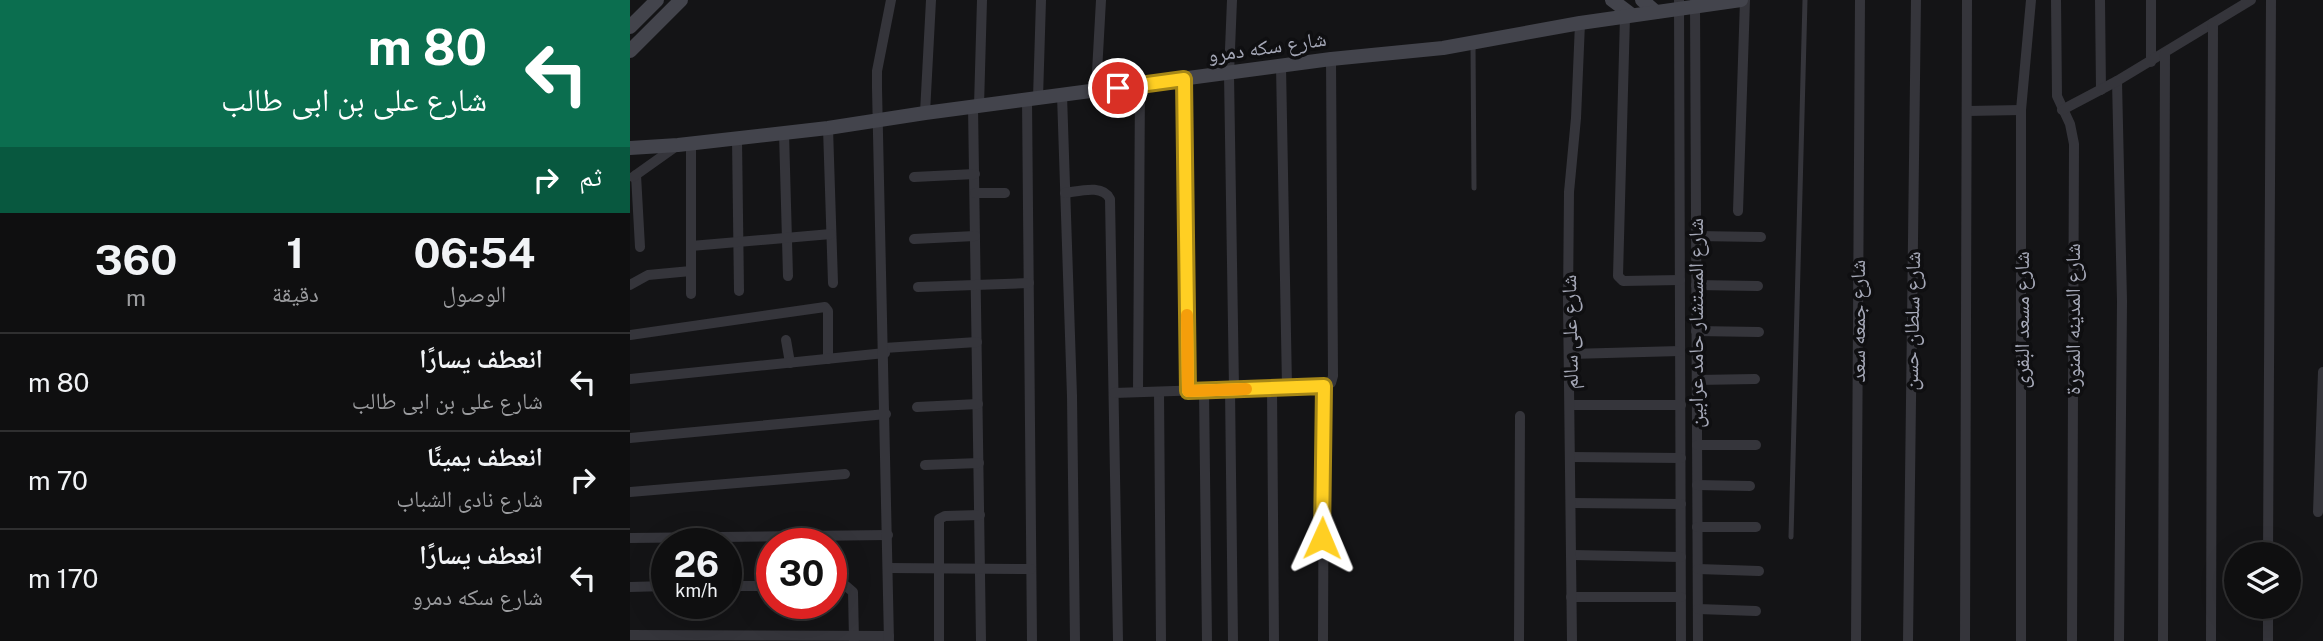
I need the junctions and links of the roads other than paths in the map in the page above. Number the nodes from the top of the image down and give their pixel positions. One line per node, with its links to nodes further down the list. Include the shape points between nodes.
1 (657, 0): 28 (main road)
2 (681, 0): 30 (main road)
3 (891, 0): 48 (street, via 877,71)
4 (931, 0): 47 (street)
5 (982, 0): 43 (street)
6 (1041, 0): 42 (street)
7 (1101, 0): 39 (street)
8 (1232, 0): 35 (street)
9 (1612, 0): 25 (main road)
10 (1642, 0): 24 (main road)
11 (1743, 0): 22 (main road, شارع سكه دمرو); 61 (street)
12 (1805, 0): 130 (lane)
13 (1860, 0): 166 (street, شارع جمعه سعد)
14 (1916, 0): 167 (street, شارع سلطان حسن)
15 (1967, 0): 46 (street)
16 (2032, 0): 44 (street, شارع مسعد البقرى)
17 (2056, 0): 45 (street, شارع المدينه المنورة, via 2055,81)
18 (2100, 0): 40 (street)
19 (2151, 0): 33 (street)
20 (2251, 0): 27 (street)
21 (2271, 0): 132 (street)
22 (1695, 3): 23 (main road, شارع سكه دمرو); 64 (street, شارع المستشار حامد عرابين)
23 (1679, 4): 24 (main road, شارع سكه دمرو); 73 (street, شارع المستشار حامد عرابين)
24 (1656, 12): 25 (main road, شارع سكه دمرو)
25 (1629, 16): 26 (main road, شارع سكه دمرو); 73 (street, via 1618,278)
26 (1580, 23): 29 (main road, شارع سكه دمرو); 90 (street, شارع على سالم, via 1569,192)
27 (2213, 23): 31 (street); 173 (street)
28 (630, 27)
29 (1473, 43): 32 (main road, شارع سكه دمرو); 57 (lane)
30 (630, 51)
31 (2165, 53): 33 (street); 172 (street)
32 (1331, 59): 34 (main road, شارع سكه دمرو); 97 (street, via 1333,376)
33 (2151, 62): 37 (street)
34 (1281, 66): 35 (main road, شارع سكه دمرو); 98 (street)
35 (1229, 74): 36 (main road, شارع سكه دمرو); 100 (street)
36 (1184, 79): 38 (main road, شارع سكه دمرو); 102 (street)
37 (2117, 81): 40 (street); 171 (street, via 2122,301)
38 (1140, 85): 39 (main road, شارع سكه دمرو); 103 (street)
39 (1096, 90): 41 (main road, شارع سكه دمرو)
40 (2101, 90): 45 (street)
41 (1062, 95): 42 (main road, شارع سكه دمرو); 60 (street)
42 (1032, 99): 43 (main road, شارع سكه دمرو); 75 (street)
43 (976, 106): 47 (main road, شارع سكه دمرو); 54 (street)
44 (2021, 110): 46 (street); 169 (street, شارع مسعد البقرى)
45 (2062, 110): 170 (street, شارع المدينه المنورة, via 2074,144)
46 (1968, 111): 168 (street)
47 (925, 113): 48 (main road, شارع سكه دمرو)
48 (878, 120): 49 (main road, شارع سكه دمرو); 88 (street)
49 (828, 128): 50 (main road, شارع سكه دمرو); 62 (street)
50 (784, 133): 51 (main road, شارع سكه دمرو); 66 (street)
51 (737, 139): 52 (main road, شارع سكه دمرو); 68 (street)
52 (685, 144): 53 (main road, شارع سكه دمرو); 55 (street); 69 (street)
53 (630, 148)
54 (975, 174): 56 (street); 58 (street)
55 (633, 177): 70 (street)
56 (914, 177)
57 (1474, 188)
58 (975, 193): 59 (street); 63 (street)
59 (1006, 193)
60 (1065, 193): 105 (street, via 1101,190 1110,199); 155 (street)
61 (1738, 211)
62 (831, 234): 66 (street); 74 (street)
63 (975, 236): 67 (street); 77 (street)
64 (1696, 236): 65 (street); 78 (street, شارع المستشار حامد عرابين)
65 (1761, 237)
66 (787, 238): 68 (street); 72 (street)
67 (914, 239)
68 (738, 242): 69 (street); 81 (street)
69 (691, 246): 71 (street)
70 (640, 247)
71 (691, 271): 76 (street, via 648,275); 82 (street)
72 (789, 276)
73 (1680, 279): 89 (street, شارع المستشار حامد عرابين)
74 (833, 283)
75 (1029, 284): 77 (street); 138 (street)
76 (630, 285)
77 (976, 285): 80 (street); 87 (street)
78 (1696, 285): 79 (street); 83 (street, شارع المستشار حامد عرابين)
79 (1758, 286)
80 (918, 287)
81 (739, 291)
82 (691, 294)
83 (1696, 331): 84 (street); 96 (street, شارع المستشار حامد عرابين)
84 (1759, 332)
85 (630, 335): 91 (street, via 825,307)
86 (786, 340): 92 (street)
87 (977, 342): 88 (street); 106 (street)
88 (884, 351): 91 (street); 110 (street)
89 (1680, 351): 90 (street); 108 (street, شارع المستشار حامد عرابين)
90 (1570, 355): 107 (street, شارع على سالم)
91 (828, 359): 92 (street)
92 (790, 363): 94 (street)
93 (2323, 372): 125 (street)
94 (630, 379)
95 (1755, 379): 96 (street)
96 (1697, 380): 113 (street, شارع المستشار حامد عرابين)
97 (1324, 386): 98 (street); 161 (street)
98 (1287, 387): 99 (street)
99 (1272, 388): 100 (street); 160 (street)
100 (1232, 389): 101 (street); 159 (street)
101 (1204, 390): 102 (street); 158 (street)
102 (1188, 391): 104 (street)
103 (1138, 392): 104 (street); 105 (street)
104 (1159, 392): 157 (street)
105 (1114, 393): 156 (street)
106 (978, 404): 109 (street); 117 (street)
107 (1571, 405): 108 (street); 115 (street, شارع على سالم)
108 (1681, 405): 116 (street, شارع المستشار حامد عرابين)
109 (917, 407)
110 (886, 414): 112 (street); 129 (street)
111 (1520, 415): 162 (street)
112 (630, 438)
113 (1697, 445): 114 (street); 120 (street, شارع المستشار حامد عرابين)
114 (1756, 445)
115 (1572, 457): 116 (street); 123 (street, شارع على سالم)
116 (1681, 458): 124 (street, شارع المستشار حامد عرابين)
117 (979, 463): 118 (street); 126 (street)
118 (925, 465)
119 (845, 474): 122 (street)
120 (1697, 485): 121 (street); 127 (street, شارع المستشار حامد عرابين)
121 (1750, 486)
122 (630, 492)
123 (1572, 503): 124 (street); 133 (street, شارع على سالم)
124 (1681, 504): 134 (street, شارع المستشار حامد عرابين)
125 (2318, 512)
126 (980, 515): 136 (street, via 939,519); 137 (street)
127 (1697, 527): 128 (street); 139 (street, شارع المستشار حامد عرابين)
128 (1756, 527)
129 (888, 535): 131 (street); 135 (street)
130 (1791, 537)
131 (630, 538)
132 (2268, 542)
133 (1572, 555): 134 (street); 144 (street, شارع على سالم)
134 (1681, 557): 145 (street, شارع المستشار حامد عرابين)
135 (888, 568): 136 (street); 151 (street)
136 (939, 569): 137 (street); 152 (street)
137 (980, 569): 138 (street); 153 (street)
138 (1031, 569): 154 (street)
139 (1698, 569): 140 (street); 146 (street, شارع المستشار حامد عرابين)
140 (1759, 571)
141 (651, 586): 143 (street)
142 (847, 586): 150 (street, via 853,592)
143 (630, 587)
144 (1571, 597): 145 (street); 163 (street, شارع على سالم)
145 (1681, 597): 164 (street, شارع المستشار حامد عرابين)
146 (1698, 609): 147 (street); 165 (street, شارع المستشار حامد عرابين)
147 (1756, 611)
148 (2268, 619): 174 (street)
149 (630, 635): 150 (street)
150 (854, 639): 151 (street)
151 (889, 639)
152 (939, 641)
153 (981, 641)
154 (1032, 641)
155 (1075, 641)
156 (1118, 641)
157 (1161, 641)
158 (1207, 641)
159 (1233, 641)
160 (1274, 641)
161 (1323, 641)
162 (1519, 641)
163 (1572, 641)
164 (1681, 641)
165 (1698, 641)
166 (1856, 641)
167 (1908, 641)
168 (1965, 641)
169 (2021, 641)
170 (2072, 641)
171 (2119, 641)
172 (2163, 641)
173 (2211, 641)
174 (2268, 641)

